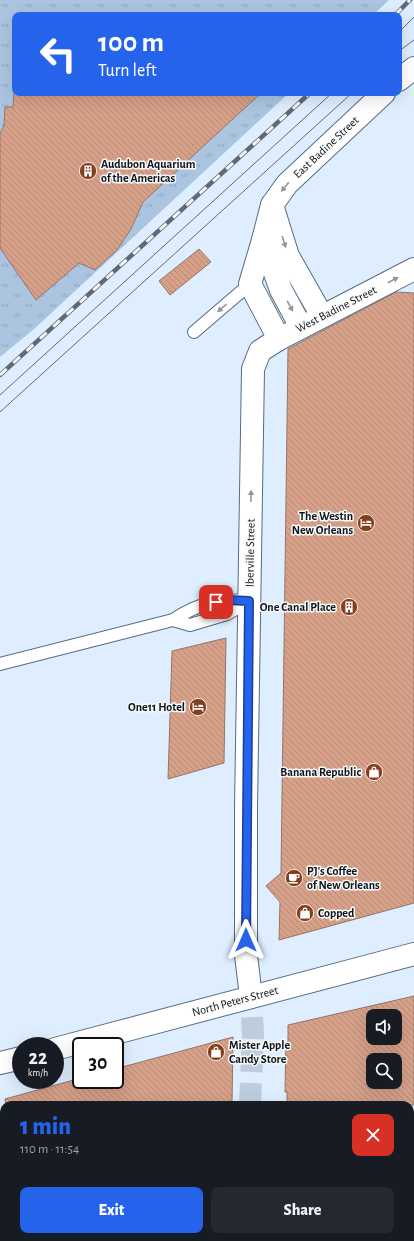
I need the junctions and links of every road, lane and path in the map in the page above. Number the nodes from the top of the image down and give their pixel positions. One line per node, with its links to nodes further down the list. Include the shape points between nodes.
1 (414, 68): 2 (street)
2 (402, 78)
3 (381, 96): 4 (street, East Badine Street, one-way to 4, via 286,184)
4 (272, 205): 5 (street, East Badine Street); 8 (street, one-way to 8, via 288,256)
5 (263, 240): 7 (street, East Badine Street); 9 (street, one-way to 9, via 281,290)
6 (414, 269): 8 (street, West Badine Street, one-way to 6)
7 (250, 284): 10 (lane, one-way to 10); 11 (street)
8 (322, 316): 9 (street, West Badine Street)
9 (301, 327): 11 (street, West Badine Street)
10 (194, 332)
11 (279, 339): 12 (street, West Badine Street)
12 (260, 351): 13 (street, Iberville Street, one-way to 12, via 253,369)
13 (249, 601): 14 (lane, via 227,600 190,609 173,620); 16 (street, Iberville Street, via 246,955)
14 (0, 664)
15 (414, 954): 16 (street, North Peters Street)
16 (251, 997): 17 (street, North Peters Street)
17 (64, 1047)
18 (12, 1060): 19 (street)
19 (0, 1063)

